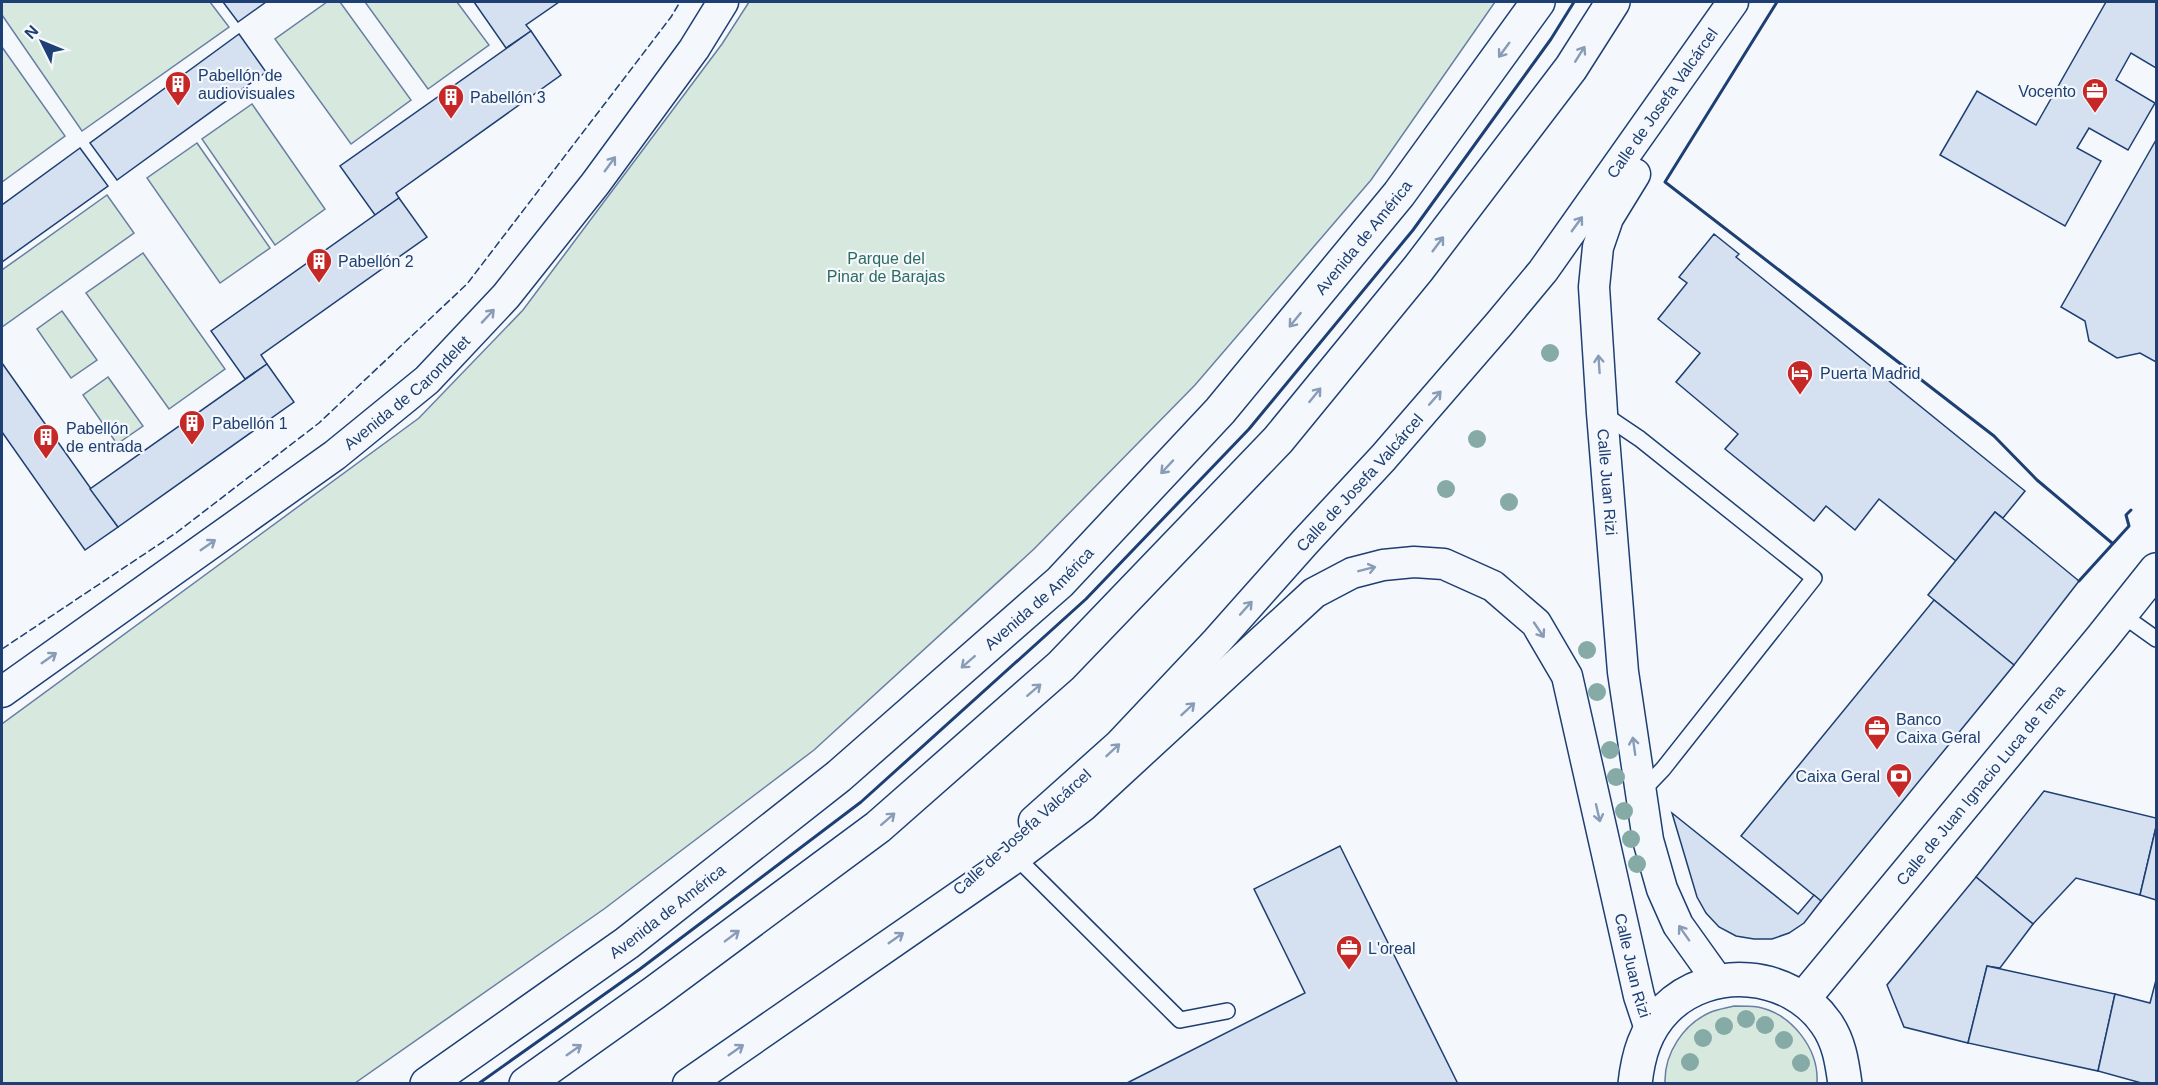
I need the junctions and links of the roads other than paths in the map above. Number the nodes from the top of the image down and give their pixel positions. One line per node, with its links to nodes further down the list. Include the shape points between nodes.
1 (723, 2): 10 (street, Avenida de Carondelet, one-way to 1, via 335,455 427,381 506,296 587,193 694,49)
2 (1538, 2): 18 (main road, Avenida de América, one-way to 18, via 1399,194 1228,402 1060,582 839,776 627,943)
3 (1613, 2): 19 (main road, one-way to 3, via 878,827 1061,666 1278,440 1418,269 1571,68)
4 (1735, 2): 5 (street, Calle Juan Rizi, one-way to 4, via 1594,287 1598,247 1608,218 1698,75); 13 (street, Calle de Josefa Valcárcel, one-way to 4, via 1119,745 1383,458 1543,271)
5 (1602, 413): 11 (street, Calle Juan Rizi, one-way to 5, via 1623,672); 11 (lane, via 1814,578)
6 (2157, 570): 8 (main road, Calle de Juan Ignacio Luca de Tena)
7 (1314, 593): 12 (street, Calle de Josefa Valcárcel, one-way to 7, via 1083,806); 17 (street, Calle Juan Rizi, one-way to 17, via 1352,573 1383,565 1444,564 1494,586 1536,623 1567,676)
8 (2121, 614): 9 (lane); 15 (main road, Calle de Juan Ignacio Luca de Tena)
9 (2157, 639)
10 (2, 692)
11 (1641, 792): 14 (street, Calle Juan Rizi, one-way to 11, via 1678,925 1662,889 1648,840)
12 (1016, 857): 13 (street, Calle de Josefa Valcárcel); 16 (lane, via 1180,1020)
13 (929, 915): 20 (street, Calle de Josefa Valcárcel, one-way to 13)
14 (1718, 981): 15 (main road, via 1741,978 1773,984); 17 (main road, via 1685,994)
15 (1803, 999): 22 (main road, via 1826,1023 1840,1053)
16 (1227, 1011)
17 (1650, 1029): 21 (main road, via 1638,1057)
18 (427, 1083)
19 (526, 1083)
20 (688, 1083)
21 (1635, 1083)
22 (1845, 1083)

